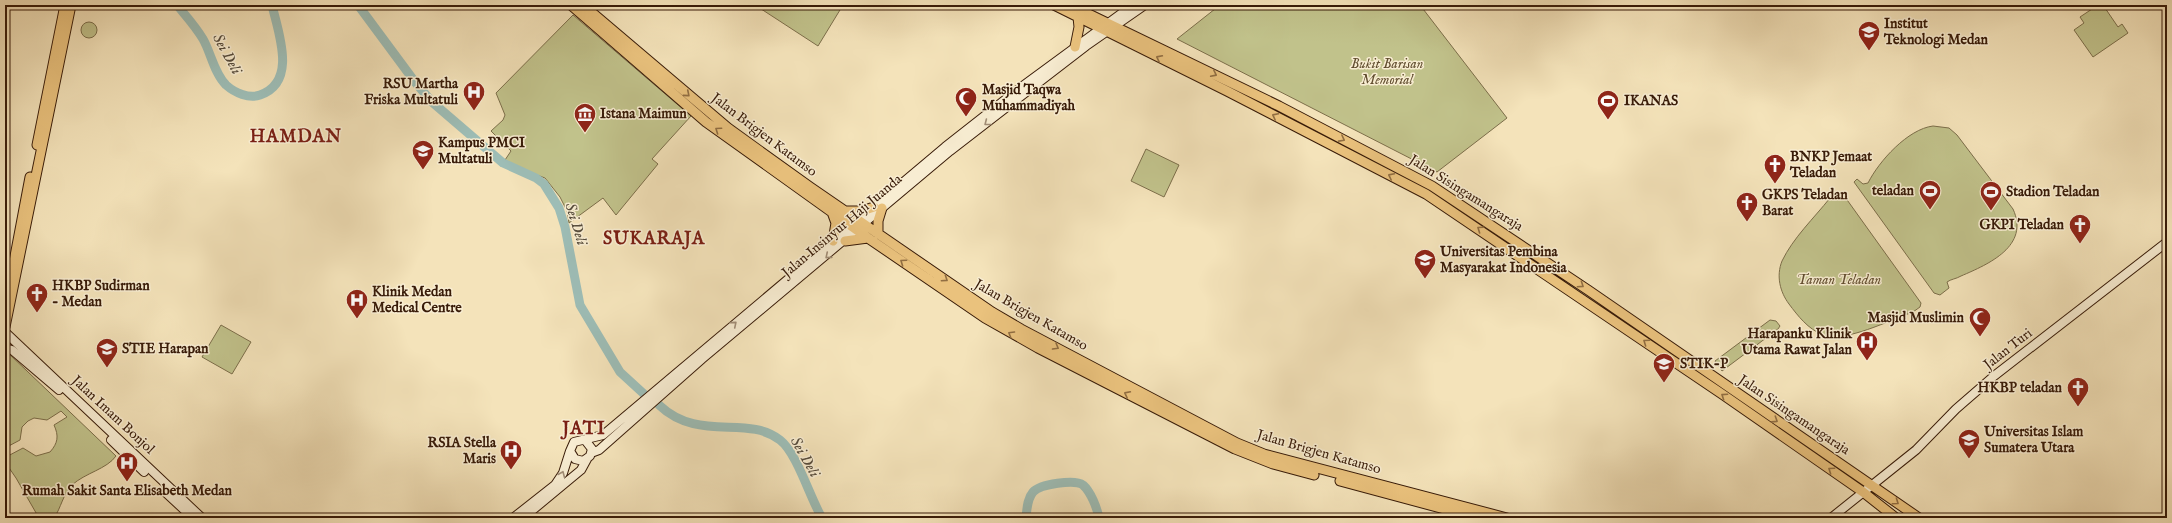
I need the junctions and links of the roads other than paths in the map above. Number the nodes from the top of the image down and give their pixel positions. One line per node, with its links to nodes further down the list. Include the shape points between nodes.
1 (65, 5): 25 (main road)
2 (71, 5): 27 (main road)
3 (571, 5): 15 (main road, Jalan Brigjen Katamso, one-way to 3, via 706,122)
4 (583, 5): 15 (main road, Jalan Brigjen Katamso, one-way to 15)
5 (1054, 5): 9 (main road, Jalan Sisingamangaraja)
6 (1070, 5): 10 (main road, Jalan Sisingamangaraja)
7 (1133, 5): 10 (main road)
8 (1145, 5): 10 (main road)
9 (1078, 17): 10 (main road, Jalan Sisingamangaraja); 11 (main road)
10 (1108, 28): 11 (main road, Jalan Insinyur Haji Juanda); 12 (main road, Jalan Sisingamangaraja); 16 (main road, Jalan Insinyur Haji Juanda, one-way to 16)
11 (1075, 47): 16 (main road, Jalan Insinyur Haji Juanda, via 963,133)
12 (1229, 87): 13 (main road, Jalan Sisingamangaraja); 14 (main road, Jalan Sisingamangaraja, one-way to 12)
13 (1321, 128): 14 (main road); 36 (main road, Jalan Sisingamangaraja, one-way to 36, via 1432,186 1485,219)
14 (1316, 137): 37 (main road, Jalan Sisingamangaraja, one-way to 14, via 1469,221 1426,194)
15 (765, 160): 17 (main road, Jalan Brigjen Katamso); 18 (main road, Jalan Brigjen Katamso)
16 (878, 208): 17 (main road, via 856,212); 19 (main road, Jalan Insinyur Haji Juanda); 20 (main road)
17 (844, 210): 19 (main road, Jalan Brigjen Katamso)
18 (832, 211): 19 (main road, Jalan Brigjen Katamso); 22 (main road, via 836,223)
19 (858, 225): 20 (main road, Jalan Brigjen Katamso); 21 (main road, Jalan Brigjen Katamso); 22 (main road, Jalan Insinyur Haji Juanda); 23 (main road, Jalan Insinyur Haji Juanda)
20 (878, 234): 31 (main road, Jalan Brigjen Katamso, one-way to 31, via 992,312)
21 (868, 238): 23 (main road); 31 (main road, Jalan Brigjen Katamso, one-way to 21, via 1021,339 971,309)
22 (834, 241): 30 (main road, Jalan Insinyur Haji Juanda, one-way to 22)
23 (845, 241): 30 (main road, Jalan Insinyur Haji Juanda, one-way to 30)
24 (2167, 242): 36 (main road, Jalan Turi, via 1990,380 1916,450)
25 (8, 274): 26 (main road)
26 (5, 285)
27 (5, 327)
28 (5, 332): 38 (main road, Jalan Imam Bonjol)
29 (5, 348): 38 (main road, Jalan Imam Bonjol, via 12,350 56,388)
30 (664, 388): 32 (main road, Jalan Insinyur Haji Juanda)
31 (1173, 413): 43 (main road, Jalan Brigjen Katamso, via 1235,449 1262,460); 44 (main road, Jalan Brigjen Katamso, via 1264,454)
32 (631, 416): 33 (main road, Jalan Insinyur Haji Juanda, via 603,435); 35 (main road, Jalan Insinyur Haji Juanda, via 600,450)
33 (585, 440): 34 (main road, via 574,442); 35 (main road, via 591,445)
34 (570, 452): 35 (main road, via 574,459 583,461); 41 (main road, one-way to 34, via 555,486 563,473)
35 (589, 456): 42 (main road, Jalan Insinyur Haji Juanda, via 582,470)
36 (1872, 485): 37 (main road, Jalan Turi); 47 (main road, Jalan Sisingamangaraja, one-way to 47)
37 (1863, 492): 45 (main road, Jalan Turi); 46 (main road, Jalan Sisingamangaraja)
38 (187, 508): 39 (main road, Jalan Imam Bonjol); 40 (main road, Jalan Imam Bonjol)
39 (193, 518)
40 (202, 518)
41 (513, 518)
42 (523, 518)
43 (1478, 518)
44 (1507, 518)
45 (1831, 518)
46 (1896, 518)
47 (1919, 518)

